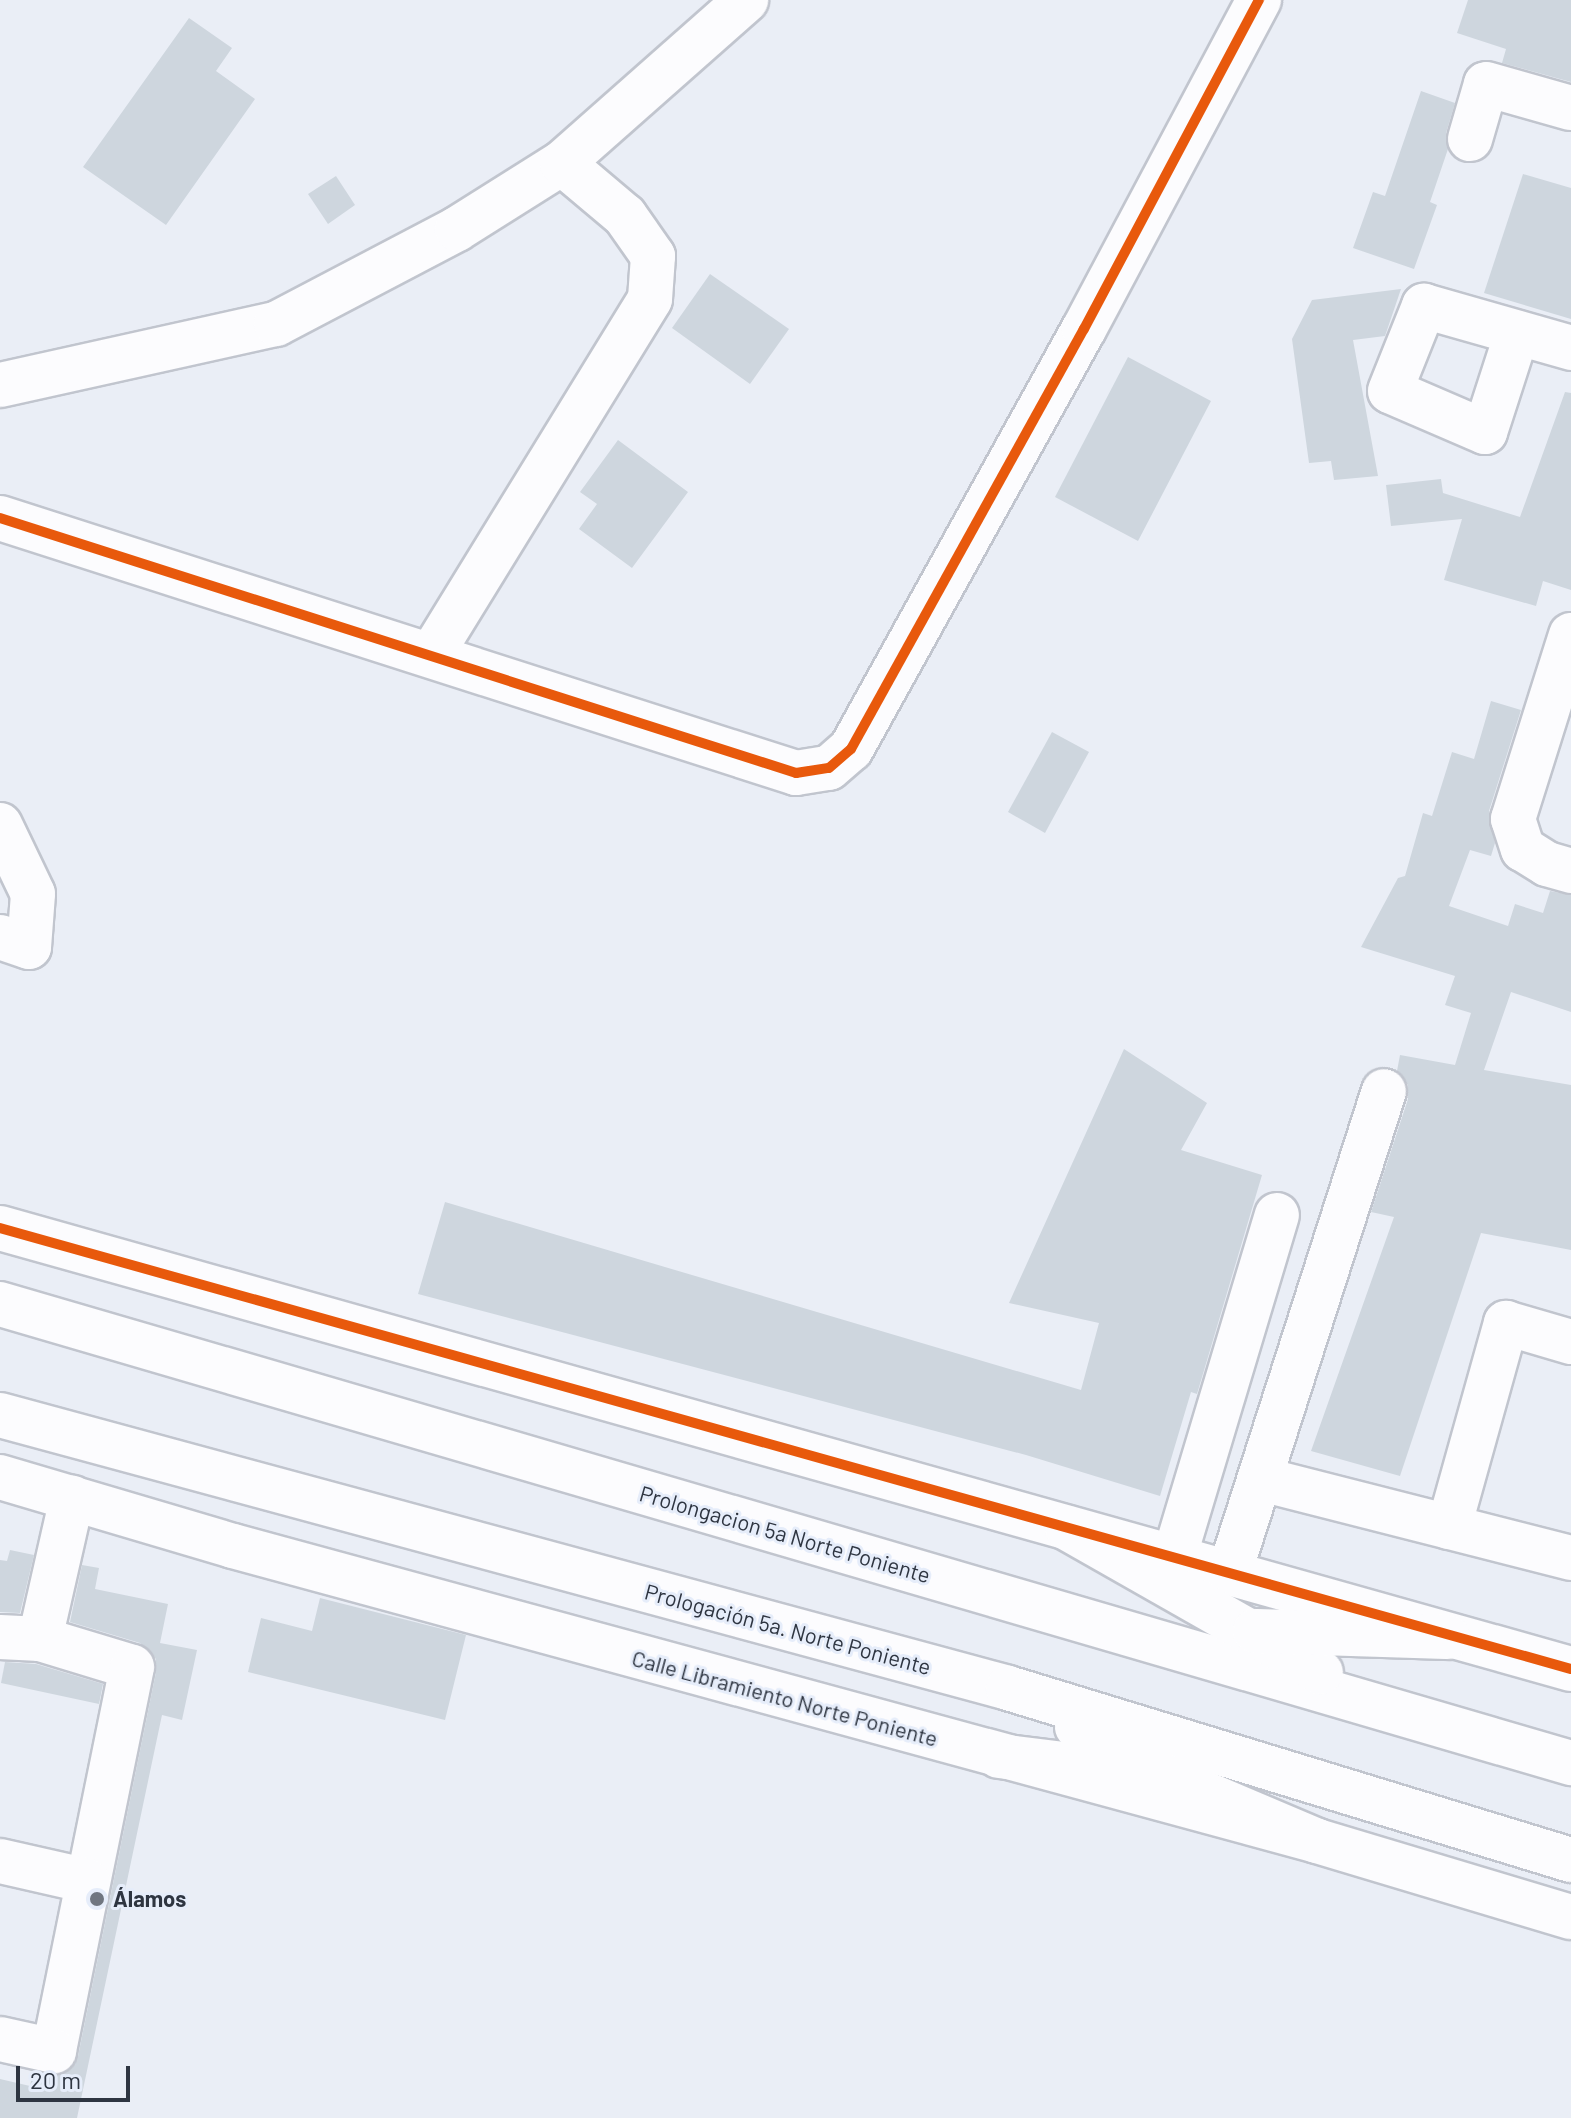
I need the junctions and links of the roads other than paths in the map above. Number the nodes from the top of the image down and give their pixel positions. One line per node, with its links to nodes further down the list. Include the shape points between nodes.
1 (746, 0): 5 (street)
2 (1259, 0): 11 (street, via 851,749 829,768 796,773)
3 (1571, 108): 4 (street, via 1486,84)
4 (1470, 139)
5 (562, 163): 8 (street, via 457,229 276,324); 11 (street, via 625,216 653,256 650,299)
6 (1517, 333): 7 (street)
7 (1571, 348)
8 (0, 385)
9 (0, 518): 11 (street)
10 (1571, 635): 13 (street, via 1513,819 1523,849)
11 (433, 652)
12 (0, 825): 14 (street, via 33,894 29,947)
13 (1571, 871)
14 (0, 937)
15 (1384, 1091): 22 (street)
16 (1277, 1215): 26 (street)
17 (0, 1228): 25 (street)
18 (0, 1304): 29 (street, Prolongacion 5a Norte Poniente)
19 (1571, 1342): 24 (street, via 1506,1323)
20 (0, 1415): 34 (street, Prologación 5a. Norte Poniente)
21 (0, 1477): 23 (street, Calle Libramiento Norte Poniente)
22 (1261, 1479): 24 (street); 28 (street)
23 (72, 1498): 32 (street); 36 (street, Calle Libramiento Norte Poniente)
24 (1449, 1527): 27 (street)
25 (1067, 1528): 26 (street); 30 (street)
26 (1174, 1558): 28 (street)
27 (1571, 1558)
28 (1229, 1574): 31 (street)
29 (1104, 1627): 30 (street); 35 (street, Prolongacion 5a Norte Poniente)
30 (1249, 1631): 31 (street); 35 (street)
31 (1448, 1637): 33 (street)
32 (20, 1638): 43 (street, via 132,1667)
33 (1571, 1669)
34 (1008, 1688): 38 (street); 39 (street, Prologación 5a. Norte Poniente)
35 (1386, 1709): 37 (street, Prolongacion 5a Norte Poniente)
36 (999, 1756): 38 (street); 40 (street, Calle Libramiento Norte Poniente)
37 (1571, 1763)
38 (1164, 1776): 39 (street); 40 (street)
39 (1328, 1782): 41 (street, Prologación 5a. Norte Poniente)
40 (1317, 1841): 44 (street, Calle Libramiento Norte Poniente)
41 (1571, 1860)
42 (0, 1861): 43 (street)
43 (88, 1881): 45 (street, via 54,2051)
44 (1571, 1917)
45 (0, 2039)

